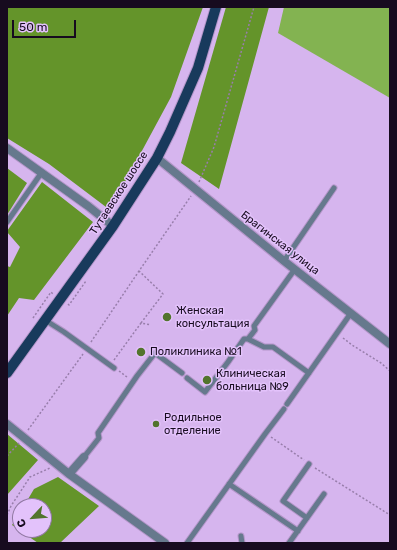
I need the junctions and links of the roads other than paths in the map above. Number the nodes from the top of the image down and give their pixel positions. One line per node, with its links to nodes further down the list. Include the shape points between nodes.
1 (216, 7): 3 (main road, Тутаевское шоссе, via 198,68)
2 (7, 148): 4 (street)
3 (156, 158): 7 (main road, Тутаевское шоссе); 8 (street, Брагинская улица)
4 (42, 172): 6 (lane); 7 (street)
5 (334, 188): 8 (lane)
6 (7, 222)
7 (113, 226): 11 (main road, Тутаевское шоссе)
8 (284, 261): 9 (street, Брагинская улица)
9 (295, 269): 10 (street, Брагинская улица); 12 (lane, via 254,326 255,330)
10 (351, 313): 13 (street, Брагинская улица); 16 (lane)
11 (45, 320): 14 (lane); 15 (main road, Тутаевское шоссе)
12 (248, 339): 16 (lane, via 264,347 273,347); 18 (lane, via 244,339 206,392)
13 (390, 344)
14 (112, 366)
15 (7, 373)
16 (309, 373): 19 (lane)
17 (182, 374): 22 (lane, via 155,353)
18 (187, 378)
19 (287, 404)
20 (284, 410): 25 (lane)
21 (7, 424): 24 (street)
22 (84, 457): 24 (street)
23 (309, 464): 27 (lane, via 283,501)
24 (69, 474): 30 (street)
25 (229, 484): 28 (lane); 31 (lane)
26 (324, 494): 27 (lane)
27 (307, 518): 28 (lane)
28 (298, 531): 33 (lane)
29 (240, 536): 32 (lane)
30 (165, 543)
31 (187, 543)
32 (242, 543)
33 (289, 543)

